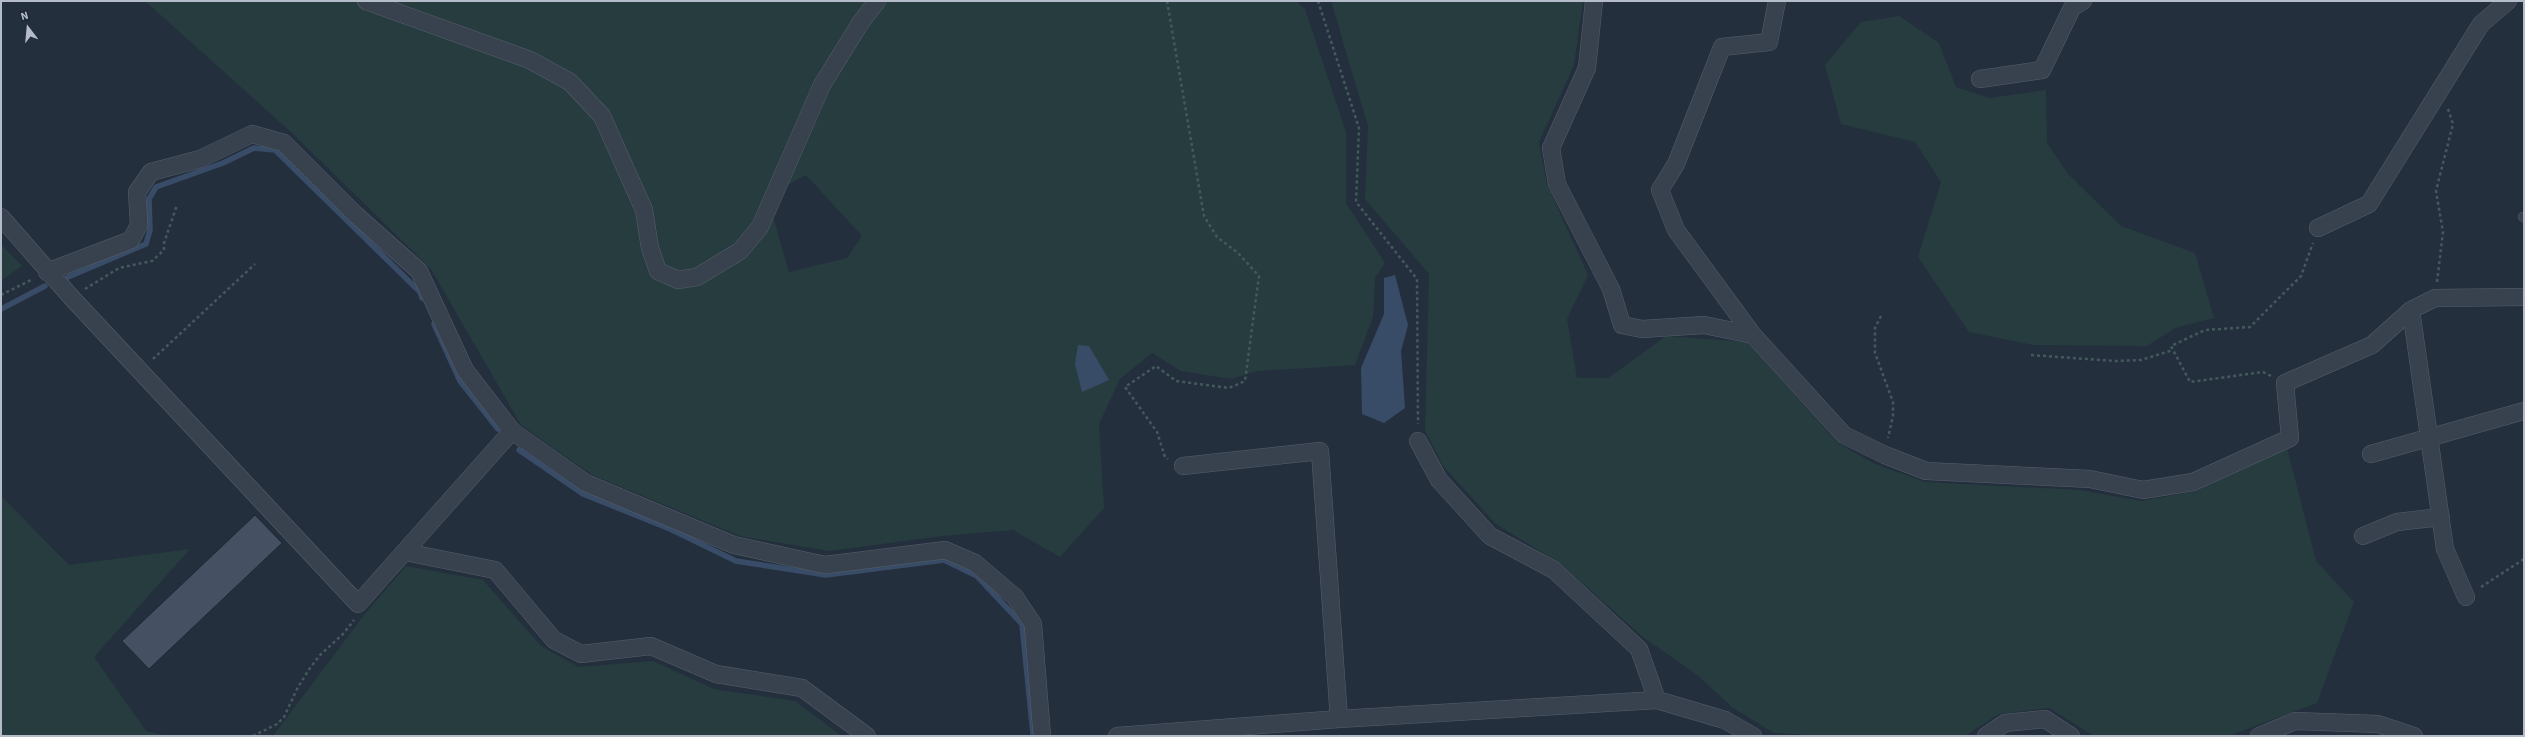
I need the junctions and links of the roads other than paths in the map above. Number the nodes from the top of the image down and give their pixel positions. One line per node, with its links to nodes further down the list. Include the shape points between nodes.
1 (366, 1): 2 (street, via 530,60 570,82 602,116 644,210 650,248 658,271 678,280 697,277 740,251 760,227 822,85)
2 (877, 1)
3 (1594, 1): 13 (street, via 1587,68 1551,148 1557,184 1611,289 1622,325 1642,329 1704,325)
4 (1777, 1): 13 (street, via 1769,42 1722,47 1676,164 1660,190 1676,230)
5 (2083, 1): 7 (street, via 2072,8 2042,70)
6 (2508, 1): 9 (street, via 2481,24 2369,204)
7 (1980, 79)
8 (1, 217): 10 (street)
9 (2318, 228)
10 (47, 272): 15 (street, via 131,240 139,225 137,192 151,172 200,159 252,134 284,143 356,215 420,271 465,370); 22 (street, via 358,604)
11 (2524, 297): 12 (street, via 2435,298)
12 (2411, 310): 13 (street, via 2372,345 2285,383 2290,438 2193,482 2144,490 2090,479 1926,471 1882,454 1844,435); 16 (street)
13 (1753, 335)
14 (2524, 411): 16 (street)
15 (512, 431): 22 (street); 27 (street, via 586,483 734,545 825,566 945,550 975,563 1015,597 1032,624)
16 (2429, 438): 18 (street); 20 (street)
17 (1418, 441): 24 (street, via 1439,480 1490,536 1554,570 1639,649)
18 (2371, 454)
19 (1183, 466): 25 (street, via 1320,451)
20 (2441, 517): 21 (street, via 2397,522); 23 (street, via 2446,549)
21 (2363, 536)
22 (406, 552): 26 (street, via 495,570 554,640 581,654 651,646 716,674 802,688)
23 (2466, 597)
24 (1658, 700): 25 (street); 29 (street, via 1725,720)
25 (1339, 719): 28 (street)
26 (867, 736)
27 (1042, 736)
28 (1117, 736)
29 (1753, 736)
30 (1986, 736): 31 (street, via 2005,723 2045,719)
31 (2071, 736)
32 (2259, 736): 33 (street, via 2295,722 2378,724)
33 (2414, 736)

